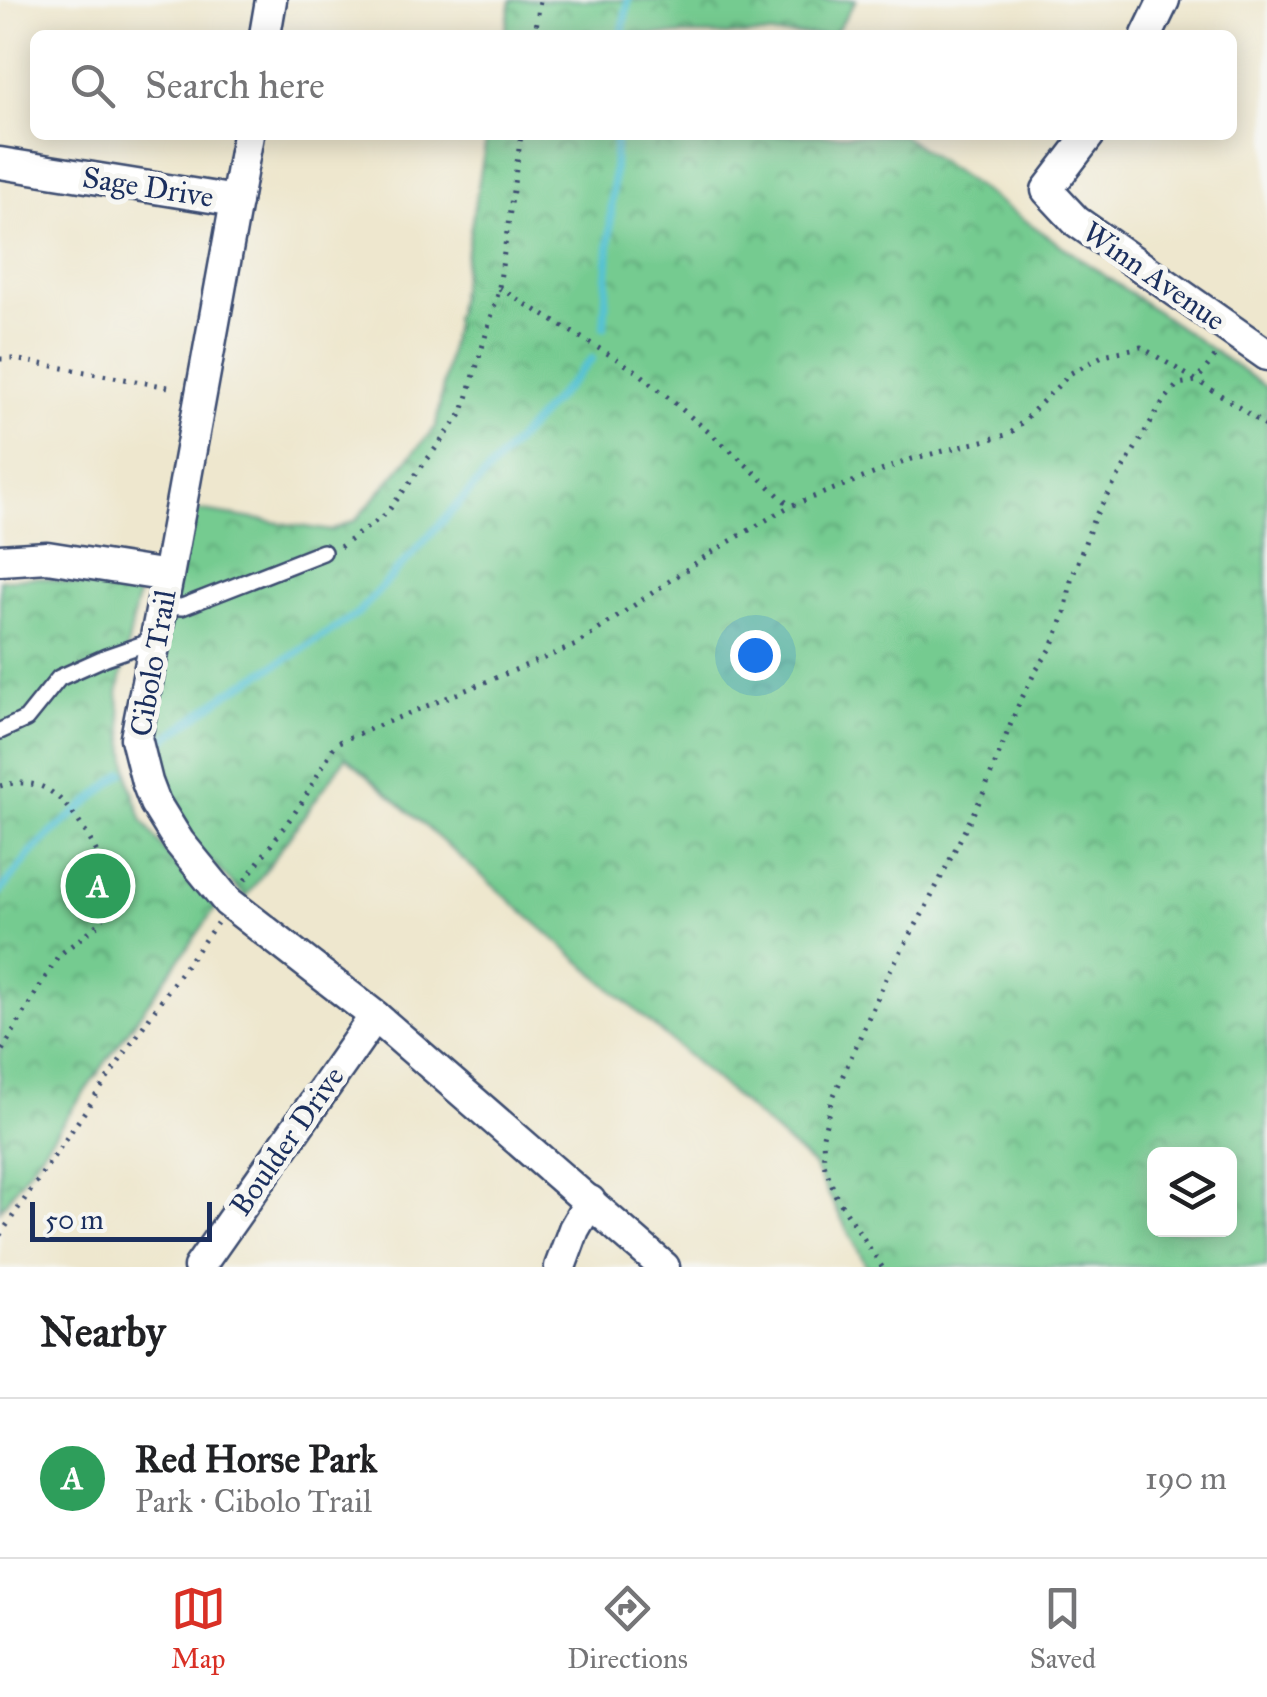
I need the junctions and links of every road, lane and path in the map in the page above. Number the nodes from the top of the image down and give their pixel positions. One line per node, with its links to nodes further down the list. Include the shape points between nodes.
1 (271, 0): 4 (street)
2 (540, 0): 5 (path)
3 (1164, 0): 6 (street)
4 (266, 30)
5 (536, 30)
6 (1149, 30)
7 (247, 140): 11 (street, Cibolo Trail)
8 (520, 140): 12 (path)
9 (1085, 140): 13 (street, Winn Avenue, via 1047,190 1076,221)
10 (0, 163): 11 (street, Sage Drive)
11 (236, 201): 17 (street, Cibolo Trail)
12 (499, 288): 19 (path, via 638,372); 20 (path, via 464,412 386,514)
13 (1234, 332): 14 (street, Winn Avenue); 16 (path)
14 (1267, 355)
15 (0, 359): 17 (path)
16 (1196, 381): 18 (path); 19 (path, via 1142,347 1104,355 1071,373 1010,434 912,458); 35 (path, via 1178,384 1162,404 1094,518 1052,646 831,1102 824,1164 836,1196)
17 (201, 393): 22 (street, Cibolo Trail)
18 (1267, 427)
19 (790, 506): 27 (path, via 576,645 336,744)
20 (323, 552): 23 (lane, via 182,607)
21 (0, 560): 22 (street, via 47,556)
22 (168, 576): 23 (street, Cibolo Trail)
23 (162, 606): 24 (street, Cibolo Trail)
24 (155, 640): 25 (lane, via 60,678 26,718); 27 (street, Cibolo Trail, via 136,738 140,760 166,823)
25 (0, 731)
26 (0, 786): 29 (path, via 40,786 58,796 100,856 114,898 100,923 58,956)
27 (228, 902): 28 (street, Cibolo Trail); 31 (path)
28 (376, 1016): 30 (street, Cibolo Trail); 32 (street, Boulder Drive)
29 (0, 1054)
30 (590, 1202): 33 (street); 34 (street, Cibolo Trail)
31 (0, 1234)
32 (199, 1267)
33 (560, 1267)
34 (664, 1267)
35 (882, 1267)

